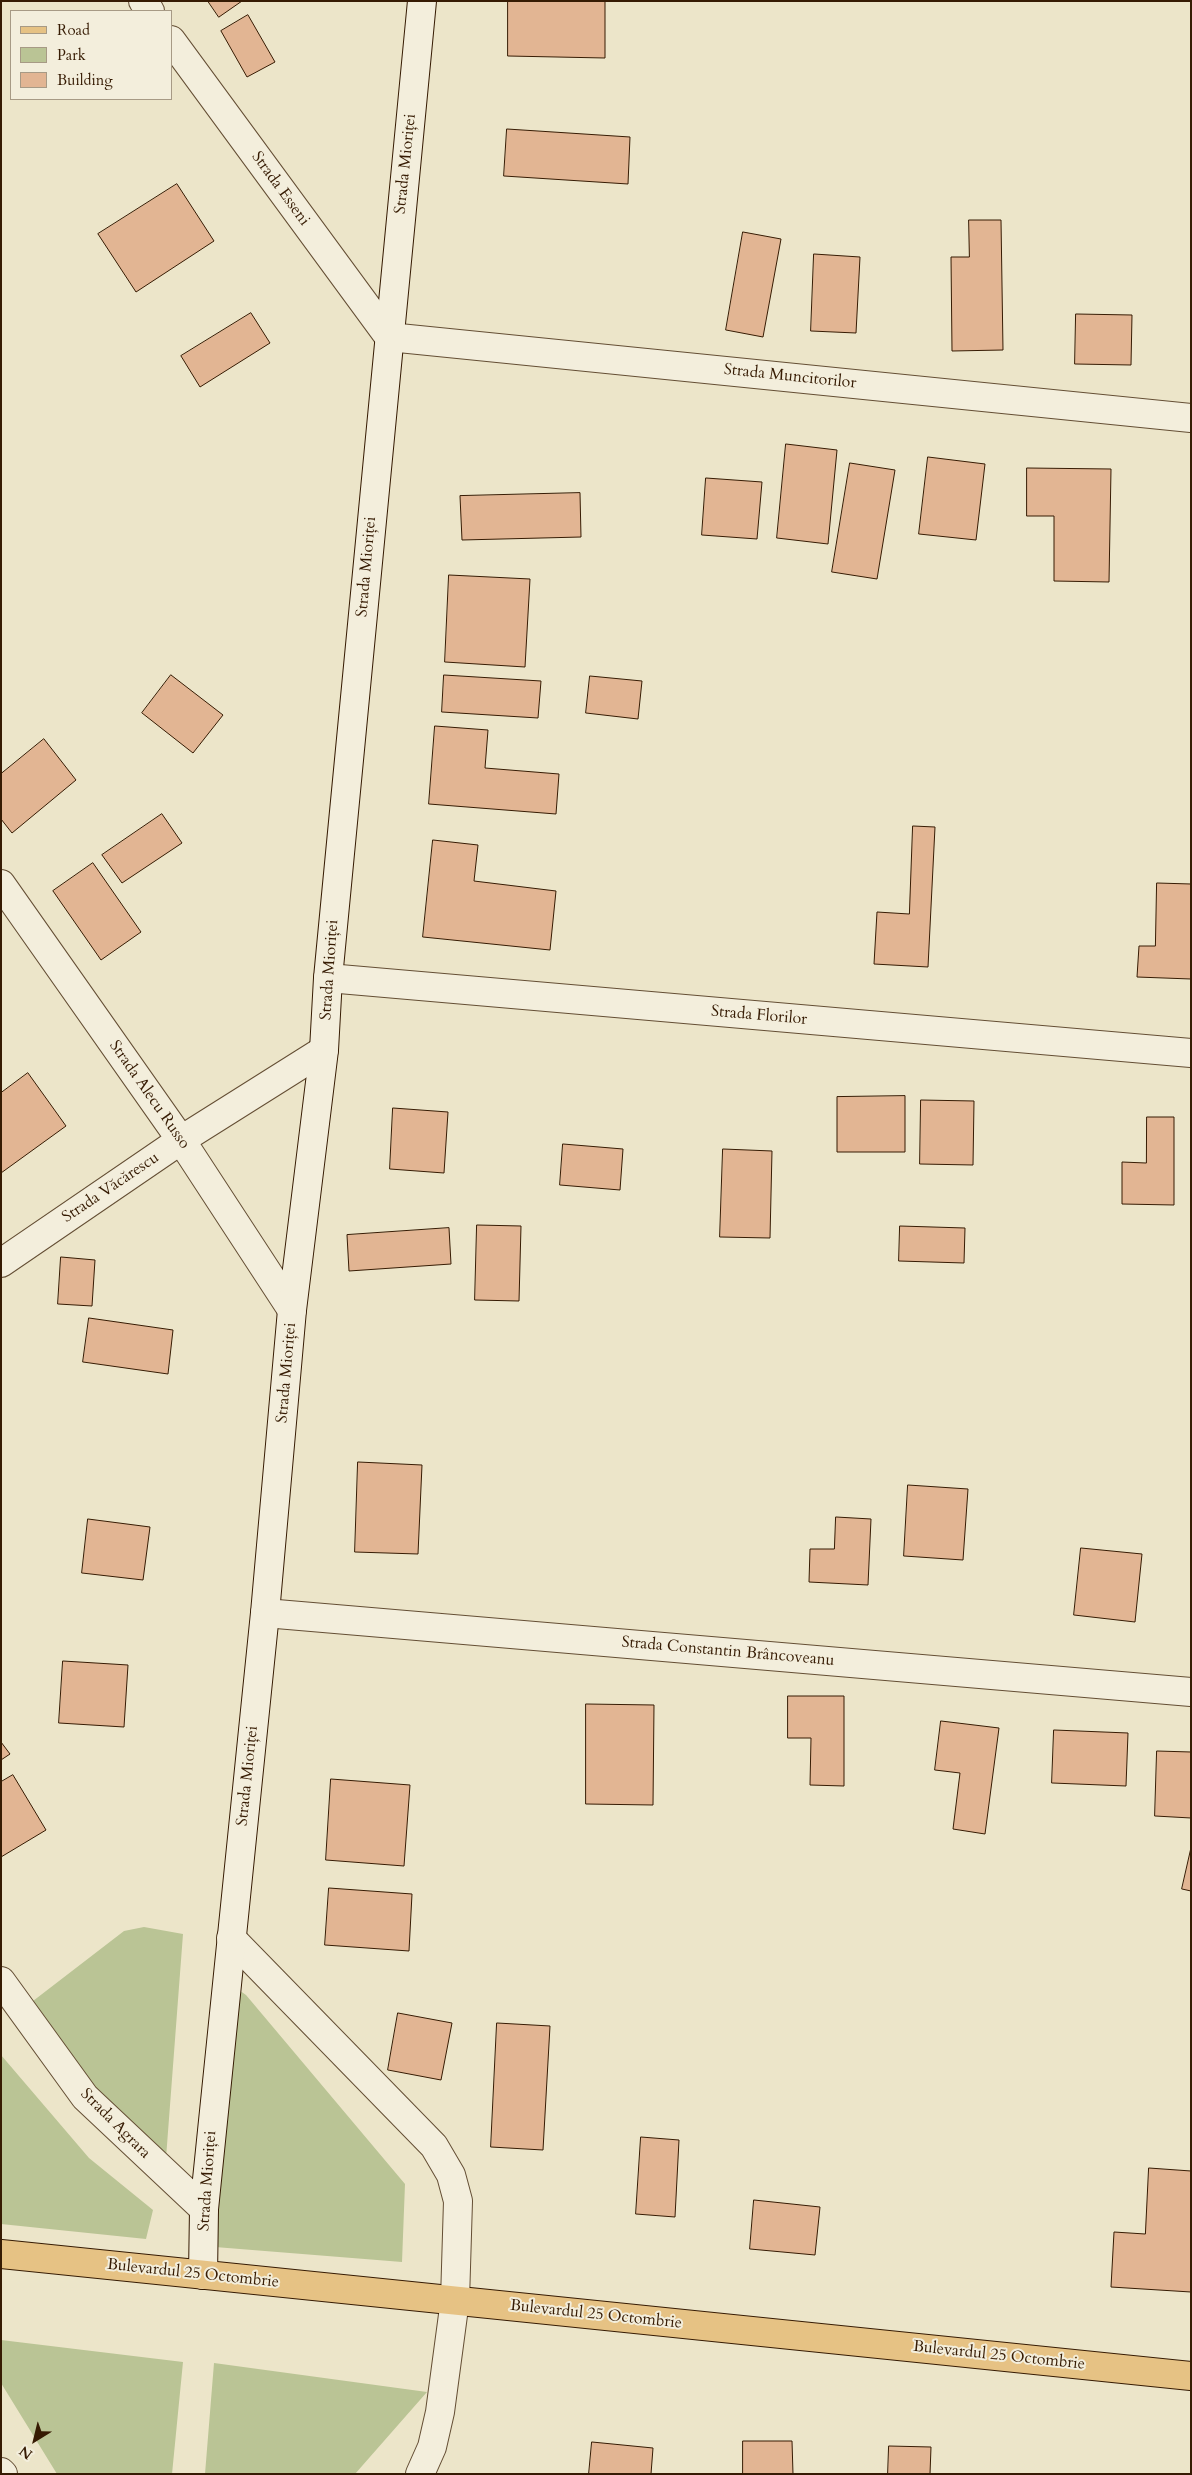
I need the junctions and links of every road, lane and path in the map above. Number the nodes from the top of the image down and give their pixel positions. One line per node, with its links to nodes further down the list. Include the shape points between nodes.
1 (422, 1): 3 (street, Strada Mioriței)
2 (172, 41): 3 (street, Strada Esseni)
3 (389, 337): 4 (street, Strada Muncitorilor); 6 (street, Strada Mioriței)
4 (1191, 418)
5 (1, 884): 9 (street, Strada Alecu Russo)
6 (328, 978): 7 (street, Strada Mioriței); 8 (street, Strada Florilor)
7 (324, 1050): 9 (street, Strada Văcărescu); 11 (street, Strada Mioriței)
8 (1191, 1053)
9 (181, 1140): 10 (street, Strada Văcărescu); 11 (street, Strada Alecu Russo)
10 (1, 1263)
11 (292, 1310): 12 (street, Strada Mioriței)
12 (265, 1613): 13 (street, Strada Constantin Brâncoveanu); 14 (street, Strada Mioriței)
13 (1191, 1692)
14 (230, 1938): 16 (street, Strada Mioriței); 19 (street, via 434,2146 451,2175 458,2201)
15 (1, 1981): 16 (street, Strada Agrara, via 85,2097)
16 (204, 2209): 18 (street, Strada Mioriței)
17 (1, 2254): 18 (main road, Bulevardul 25 Octombrie)
18 (204, 2275): 19 (main road, Bulevardul 25 Octombrie)
19 (454, 2300): 20 (main road, Bulevardul 25 Octombrie); 21 (street, via 440,2412 432,2446)
20 (1191, 2376)
21 (420, 2474)

